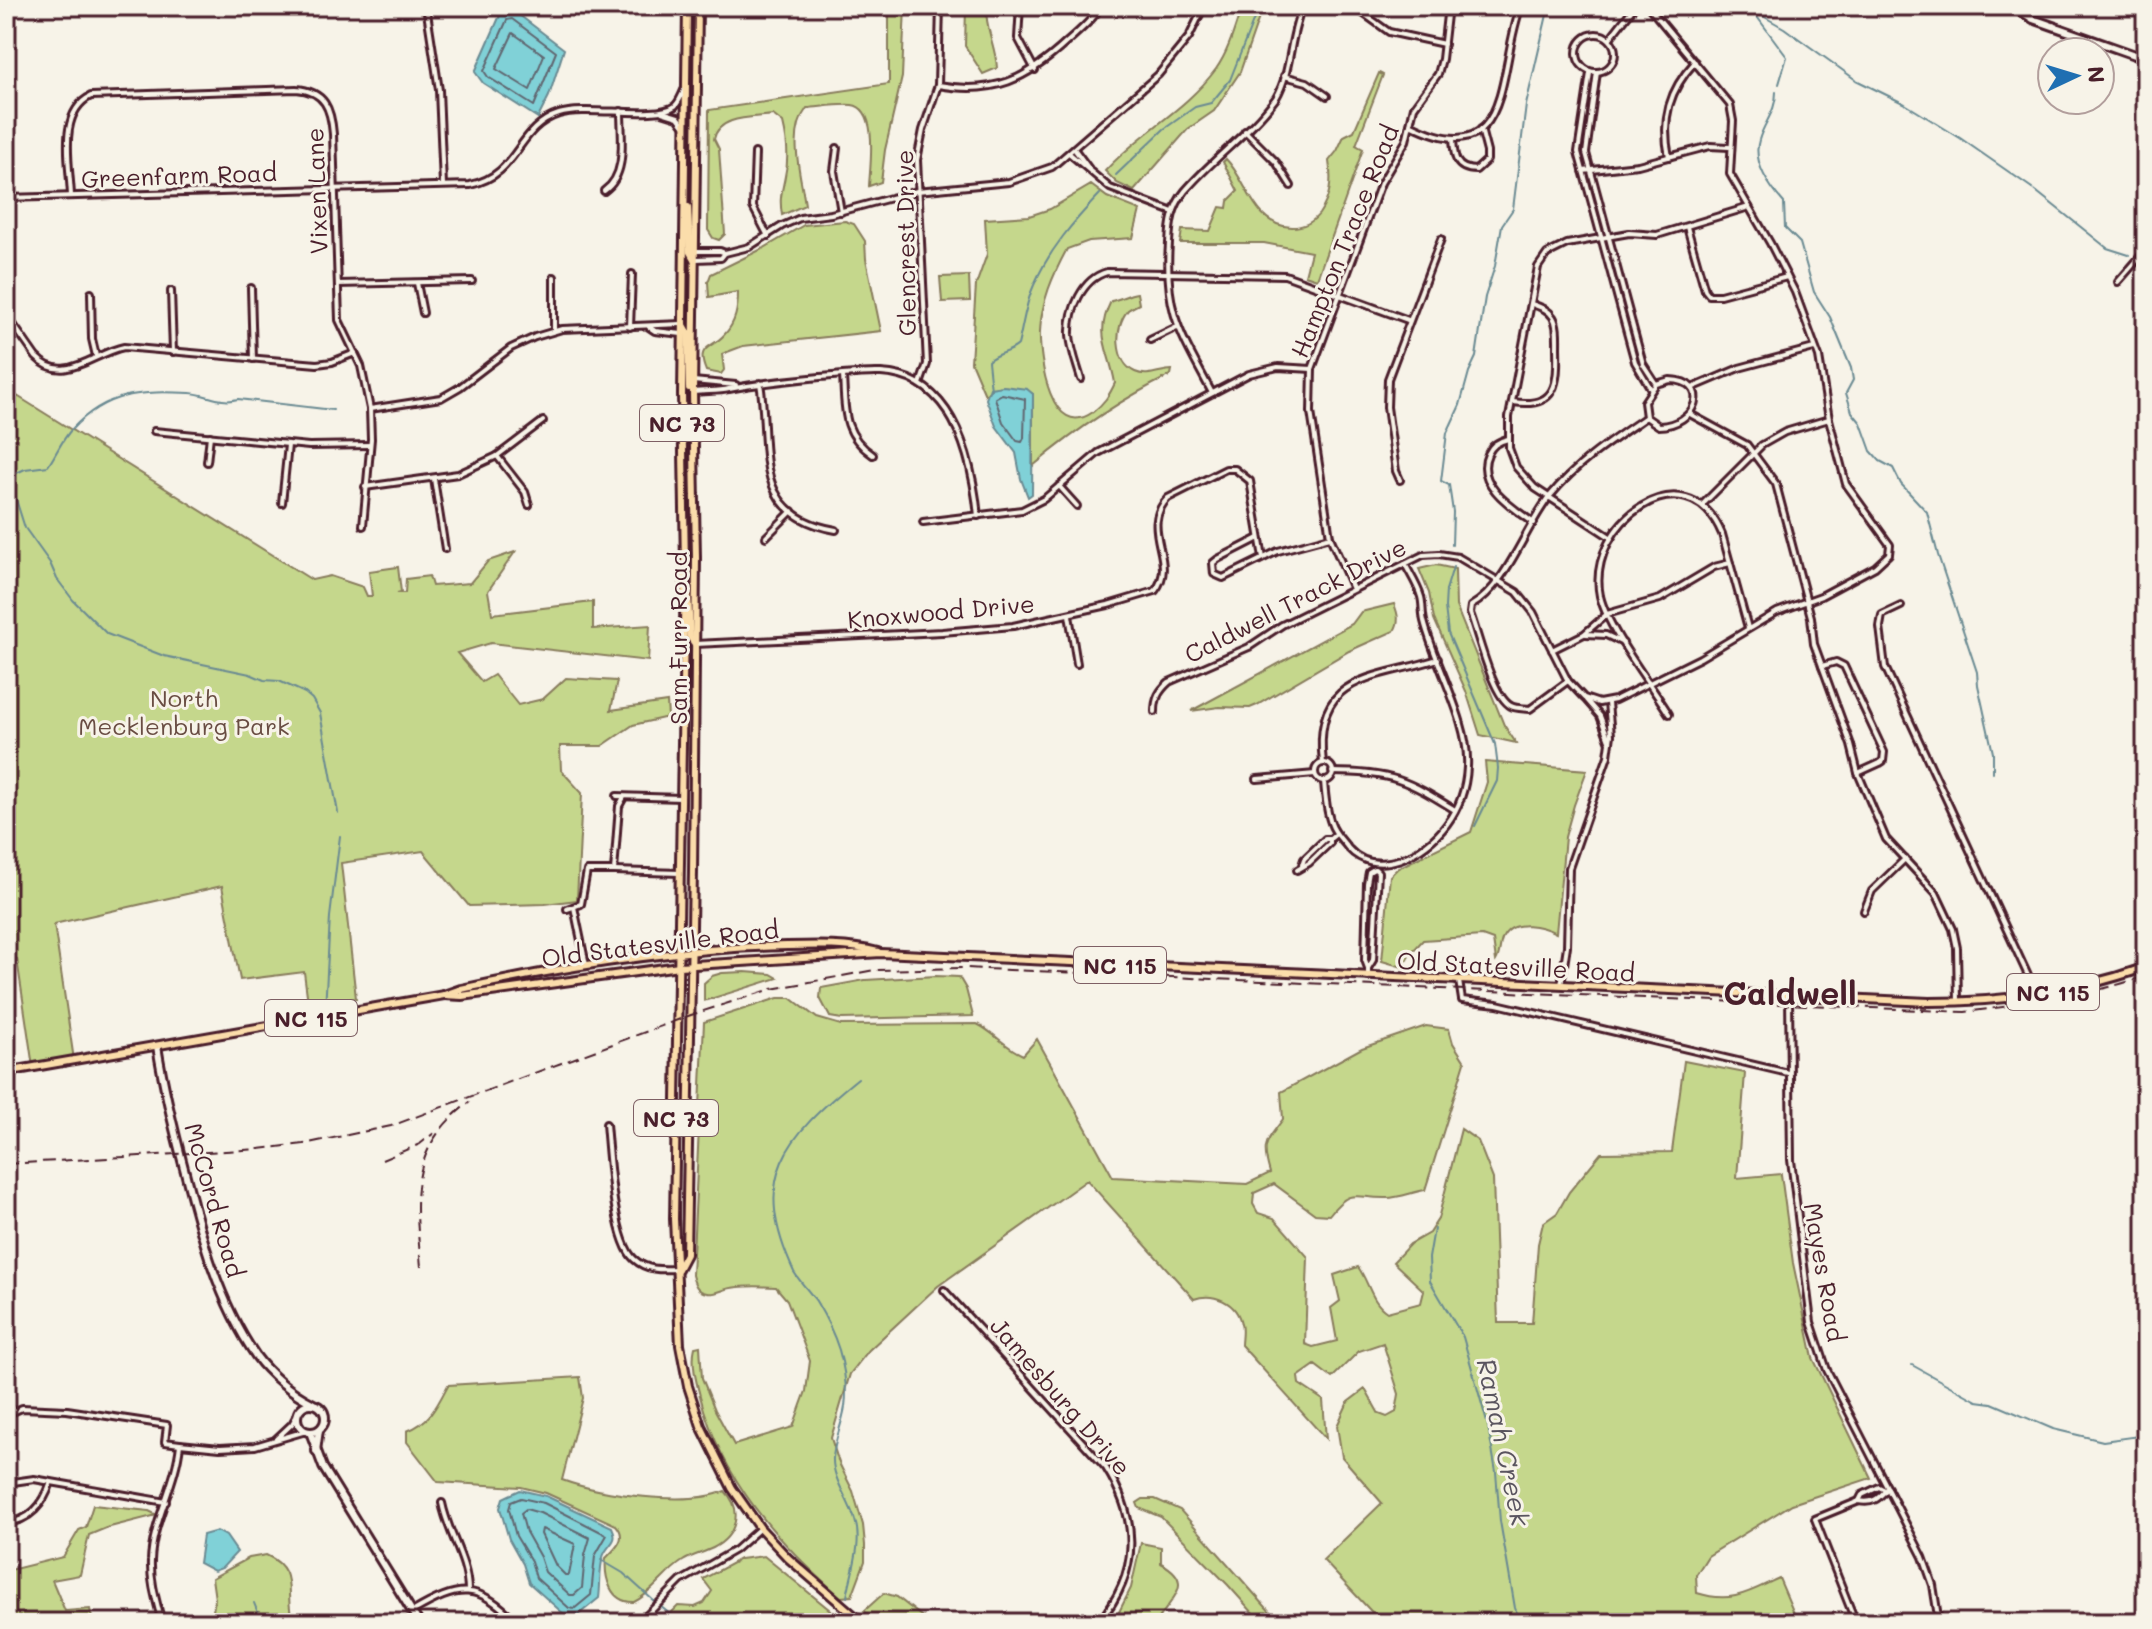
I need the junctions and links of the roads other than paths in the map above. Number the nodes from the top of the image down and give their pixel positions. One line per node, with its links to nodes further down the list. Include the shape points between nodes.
1 (426, 6): 40 (street, via 439,90)
2 (687, 6): 23 (main road, Sam Furr Road / NC 73)
3 (698, 6): 56 (main road, Sam Furr Road / NC 73)
4 (940, 6): 22 (street, Glencrest Drive)
5 (1020, 6): 19 (street, via 1018,38)
6 (1101, 6): 19 (street)
7 (1204, 6): 34 (street, via 1167,65)
8 (1303, 6): 21 (street)
9 (1353, 6): 16 (street, via 1389,32)
10 (1448, 6): 16 (street, Hampton Trace Road)
11 (1521, 6): 29 (street, via 1498,105)
12 (1635, 6): 15 (street)
13 (1648, 6): 18 (street)
14 (2013, 6): 17 (street, via 2033,19)
15 (1610, 38): 20 (street, via 1614,58 1605,71); 20 (street, via 1597,33 1579,44 1581,66)
16 (1444, 44): 27 (street, Hampton Trace Road, via 1438,74 1414,107)
17 (2146, 59)
18 (1695, 62): 32 (street, via 1730,105); 36 (street, via 1680,78 1667,107)
19 (1035, 70): 22 (street, via 987,88)
20 (1594, 72): 38 (street, via 1586,144); 39 (street, via 1578,141)
21 (1284, 76): 24 (street, via 1307,82); 30 (street, via 1276,98)
22 (938, 85): 44 (street, Glencrest Drive, via 918,151)
23 (686, 87): 26 (street, via 674,106); 28 (main road, Sam Furr Road / NC 73)
24 (1327, 96)
25 (621, 111): 26 (street, Greenfarm Road); 40 (street, Greenfarm Road, via 558,114 532,131 496,176 470,185); 43 (street, via 620,165)
26 (659, 111): 28 (street, via 678,117)
27 (1410, 124): 31 (street); 68 (street, Hampton Trace Road)
28 (685, 127): 37 (main road, Sam Furr Road / NC 73)
29 (1481, 129): 31 (street); 31 (street, via 1487,160 1476,170 1458,165)
30 (1245, 131): 41 (street); 49 (street, via 1189,187)
31 (1453, 139)
32 (1730, 147): 36 (street, via 1710,146); 47 (street, via 1730,174)
33 (837, 148): 48 (street, via 834,171)
34 (1072, 152): 44 (street, via 1019,180); 49 (street, via 1120,193)
35 (755, 153): 51 (street, via 753,207)
36 (1669, 157): 38 (street)
37 (685, 160): 56 (main road, via 689,248); 73 (main road, Sam Furr Road / NC 73)
38 (1591, 170): 39 (street); 52 (street)
39 (1583, 171): 54 (street)
40 (443, 185): 42 (street, Greenfarm Road)
41 (1291, 186)
42 (334, 188): 45 (street, Greenfarm Road); 45 (street, Vixen Lane, via 329,107 310,90 106,94 85,99 72,112); 64 (street, Vixen Lane)
43 (604, 191)
44 (917, 191): 48 (street); 90 (street, Glencrest Drive, via 927,364)
45 (71, 196): 46 (street, Greenfarm Road)
46 (6, 198)
47 (1749, 207): 50 (street); 60 (street)
48 (841, 212): 51 (street, via 791,221)
49 (1173, 212): 57 (street)
50 (1687, 227): 52 (street, via 1657,235); 60 (street, via 1709,295)
51 (768, 236): 56 (street, via 721,258)
52 (1609, 237): 54 (street); 91 (street, via 1643,364)
53 (1441, 239): 72 (street)
54 (1602, 239): 69 (street, via 1567,244 1547,254 1538,267); 94 (street, via 1635,362)
55 (2146, 250): 62 (street)
56 (695, 255): 88 (main road, Sam Furr Road / NC 73)
57 (1167, 272): 68 (street, via 1285,275); 76 (street); 87 (street, via 1107,272 1089,282 1072,313 1070,332)
58 (632, 274): 74 (street)
59 (554, 277): 77 (street)
60 (1787, 277): 80 (street)
61 (472, 281): 63 (street)
62 (2118, 282)
63 (417, 283): 64 (street); 70 (street)
64 (338, 284): 82 (street, Vixen Lane, via 339,320)
65 (251, 288): 84 (street)
66 (171, 291): 81 (street)
67 (91, 293): 83 (street)
68 (1338, 294): 72 (street); 85 (street, Hampton Trace Road)
69 (1531, 304): 97 (street); 97 (street, via 1555,320 1557,381 1543,400)
70 (423, 313)
71 (6, 314): 83 (street, via 48,367 71,369)
72 (1408, 320): 114 (street, via 1388,379 1388,416)
73 (683, 324): 75 (street); 78 (main road, Sam Furr Road / NC 73); 104 (main road, via 688,332)
74 (630, 327): 75 (street); 77 (street)
75 (649, 327): 78 (street)
76 (1177, 327): 79 (street); 96 (street)
77 (554, 331): 98 (street, via 511,348 441,398)
78 (682, 334): 136 (main road, Sam Furr Road / NC 73)
79 (1150, 340)
80 (1815, 348): 93 (street, via 1739,368); 101 (street)
81 (173, 352): 83 (street, via 124,347); 84 (street)
82 (355, 353): 84 (street, via 325,364); 98 (street, Vixen Lane)
83 (96, 356)
84 (253, 359)
85 (1312, 369): 96 (street, via 1261,370); 129 (street, Hampton Trace Road, via 1311,412)
86 (843, 375): 89 (street); 90 (street, via 881,373); 110 (street, via 848,427)
87 (1081, 379)
88 (693, 381): 92 (street); 95 (main road, Sam Furr Road / NC 73)
89 (760, 383): 92 (street); 122 (street, via 767,472)
90 (920, 384): 123 (street, via 938,399 960,437 973,473)
91 (1656, 384): 93 (street, via 1676,380); 94 (street)
92 (738, 386): 95 (street)
93 (1692, 388): 99 (street, via 1695,404)
94 (1651, 389): 100 (street, via 1644,402)
95 (693, 392): 104 (main road, Sam Furr Road / NC 73)
96 (1212, 393): 115 (street, via 1098,453)
97 (1513, 402): 106 (street)
98 (370, 409): 108 (street, Vixen Lane)
99 (1690, 414): 100 (street, via 1665,426); 109 (street, via 1735,436)
100 (1646, 417): 117 (street, via 1580,463)
101 (1829, 419): 109 (street, via 1785,432); 139 (street, via 1846,484 1890,552 1875,567)
102 (543, 421): 111 (street)
103 (154, 431): 105 (street)
104 (693, 432): 145 (main road, Sam Furr Road / NC 73)
105 (210, 436): 107 (street); 112 (street)
106 (1508, 439): 117 (street, via 1516,467); 125 (street, via 1489,452 1486,476 1506,503)
107 (288, 445): 108 (street); 118 (street)
108 (370, 445): 116 (street, Vixen Lane)
109 (1752, 452): 121 (street); 139 (street, via 1776,484)
110 (873, 455)
111 (497, 456): 113 (street); 119 (street)
112 (207, 462)
113 (434, 479): 116 (street); 132 (street)
114 (1400, 480)
115 (1059, 486): 120 (street); 123 (street, via 1022,510)
116 (365, 487): 126 (street, Vixen Lane)
117 (1549, 497): 125 (street); 130 (street)
118 (282, 503)
119 (529, 505)
120 (1077, 506)
121 (1702, 506): 130 (street, via 1678,497 1646,503); 134 (street, via 1718,523)
122 (792, 511): 127 (street); 128 (street)
123 (978, 516): 124 (street)
124 (923, 522)
125 (1534, 523): 137 (street)
126 (363, 526)
127 (836, 530)
128 (766, 537)
129 (1330, 537): 133 (street); 138 (street, Hampton Trace Road)
130 (1610, 537): 141 (street, via 1598,576)
131 (1259, 538): 133 (street, Knoxwood Drive); 133 (street, via 1218,559 1212,569 1223,578); 142 (street, Knoxwood Drive, via 1250,481 1235,469 1226,469 1161,505 1156,522 1164,576 1155,591)
132 (445, 549)
133 (1263, 558)
134 (1730, 563): 141 (street, via 1660,599); 143 (street)
135 (1405, 564): 137 (street, Caldwell Track Drive, via 1423,555 1458,557); 138 (street, Caldwell Track Drive); 148 (street, via 1421,597)
136 (685, 565): 145 (main road, via 690,637); 166 (main road, Sam Furr Road / NC 73)
137 (1498, 579): 147 (street, Caldwell Track Drive, via 1533,612); 151 (street, via 1470,613 1502,697 1511,706 1530,709)
138 (1353, 589): 155 (street, Caldwell Track Drive, via 1249,647 1169,682 1160,690)
139 (1807, 602): 143 (street); 150 (street)
140 (1901, 606): 193 (street, via 1882,615 1885,667)
141 (1607, 614): 144 (street); 146 (street)
142 (1069, 615): 145 (street, Knoxwood Drive, via 942,632); 149 (street)
143 (1748, 628): 152 (street)
144 (1584, 634): 146 (street, via 1606,635); 147 (street)
145 (695, 644): 179 (main road, Sam Furr Road / NC 73)
146 (1624, 644): 152 (street)
147 (1552, 650): 151 (street, Caldwell Track Drive)
148 (1438, 659): 158 (street, via 1356,682 1340,692 1323,716); 167 (street, via 1468,765)
149 (1077, 664)
150 (1822, 666): 160 (street); 160 (street, via 1844,666 1884,752 1880,763)
151 (1568, 681): 153 (street, Caldwell Track Drive)
152 (1650, 682): 154 (street); 156 (street)
153 (1584, 698): 154 (street); 157 (street, Caldwell Track Drive, via 1604,723)
154 (1608, 703): 157 (street)
155 (1155, 712)
156 (1669, 714)
157 (1610, 743): 190 (street, via 1569,868)
158 (1323, 763): 159 (street); 161 (street)
159 (1332, 772): 163 (street); 167 (street, via 1380,773 1403,780)
160 (1858, 773): 169 (street, via 1886,839)
161 (1315, 774): 162 (street); 163 (street)
162 (1257, 779)
163 (1324, 781): 168 (street)
164 (617, 796): 165 (street)
165 (624, 797): 166 (street); 172 (street, via 619,803)
166 (681, 798): 173 (main road, Sam Furr Road / NC 73)
167 (1455, 810): 170 (street, via 1446,826 1411,856)
168 (1336, 834): 170 (street, via 1357,858); 171 (street)
169 (1905, 859): 176 (street, via 1872,891); 195 (street, via 1936,893 1953,929)
170 (1374, 866): 177 (street, via 1369,872); 178 (street)
171 (1297, 870)
172 (614, 871): 173 (street); 174 (street, via 587,871 583,901)
173 (680, 873): 181 (main road, Sam Furr Road / NC 73)
174 (574, 907): 175 (street); 182 (street)
175 (567, 909)
176 (1864, 911)
177 (1367, 915): 178 (street); 186 (street)
178 (1375, 915): 186 (street)
179 (693, 952): 180 (main road, Old Statesville Road / NC 115, via 808,946); 181 (main road, Old Statesville Road / NC 115); 183 (main road, Sam Furr Road / NC 73)
180 (881, 953): 183 (main road, Old Statesville Road / NC 115); 188 (main road, Old Statesville Road / NC 115)
181 (679, 954): 182 (main road, Old Statesville Road / NC 115); 184 (main road, Sam Furr Road / NC 73)
182 (586, 965): 187 (main road, Old Statesville Road / NC 115)
183 (692, 965): 184 (main road, Old Statesville Road / NC 115); 200 (main road, Sam Furr Road / NC 73, via 686,1254)
184 (679, 966): 191 (main road, Old Statesville Road / NC 115); 200 (main road, Sam Furr Road / NC 73, via 674,1219)
185 (2146, 967): 193 (main road, Old Statesville Road / NC 115)
186 (1368, 968): 188 (street)
187 (561, 971): 191 (main road, via 509,983); 192 (main road, Old Statesville Road / NC 115)
188 (1368, 977): 189 (main road, Old Statesville Road / NC 115)
189 (1459, 981): 190 (main road, Old Statesville Road / NC 115); 198 (street, via 1462,1000)
190 (1561, 985): 194 (main road, Old Statesville Road / NC 115)
191 (501, 990): 192 (main road, Old Statesville Road / NC 115)
192 (444, 995): 196 (main road, Old Statesville Road / NC 115)
193 (2037, 995): 195 (main road, Old Statesville Road / NC 115)
194 (1789, 997): 195 (main road, Old Statesville Road / NC 115); 198 (street, Mayes Road)
195 (1958, 1002)
196 (157, 1046): 197 (main road, Old Statesville Road / NC 115); 202 (street, McCord Road, via 215,1275 257,1357)
197 (6, 1072)
198 (1788, 1073): 213 (street, Mayes Road, via 1794,1197 1811,1322 1827,1370)
199 (606, 1124): 200 (street, via 623,1244 643,1266)
200 (678, 1269): 218 (main road, Sam Furr Road / NC 73, via 680,1345 694,1405 723,1472)
201 (944, 1290): 226 (street, Jamesburg Drive, via 1106,1468 1125,1502 1131,1543 1128,1567 1120,1592)
202 (292, 1391): 203 (street, McCord Road); 204 (street, McCord Road)
203 (312, 1403): 204 (street); 206 (street, via 324,1413)
204 (298, 1412): 207 (street, McCord Road, via 298,1423); 208 (street)
205 (6, 1415): 209 (street, via 22,1408 67,1410 167,1425 165,1442)
206 (319, 1430): 207 (street); 210 (street)
207 (308, 1431): 208 (street); 210 (street, McCord Road)
208 (276, 1439): 209 (street, via 241,1447)
209 (180, 1444): 215 (street)
210 (316, 1451): 220 (street, McCord Road)
211 (51, 1482): 212 (street); 215 (street); 217 (street, via 35,1510)
212 (6, 1483)
213 (1887, 1489): 214 (street, via 1868,1502); 214 (street, via 1879,1487); 228 (street, Mayes Road, via 1929,1571)
214 (1859, 1501): 227 (street, via 1815,1519)
215 (166, 1502): 221 (street, via 151,1558)
216 (442, 1503): 219 (street, via 468,1571)
217 (6, 1523)
218 (760, 1528): 224 (street, via 735,1550 681,1581); 225 (main road, Sam Furr Road / NC 73)
219 (468, 1591): 220 (street, via 441,1595); 223 (street, via 496,1603)
220 (412, 1612): 222 (street, McCord Road)
221 (162, 1623)
222 (419, 1623)
223 (518, 1623)
224 (639, 1623)
225 (863, 1623)
226 (1098, 1623)
227 (1856, 1623)
228 (1939, 1623)

